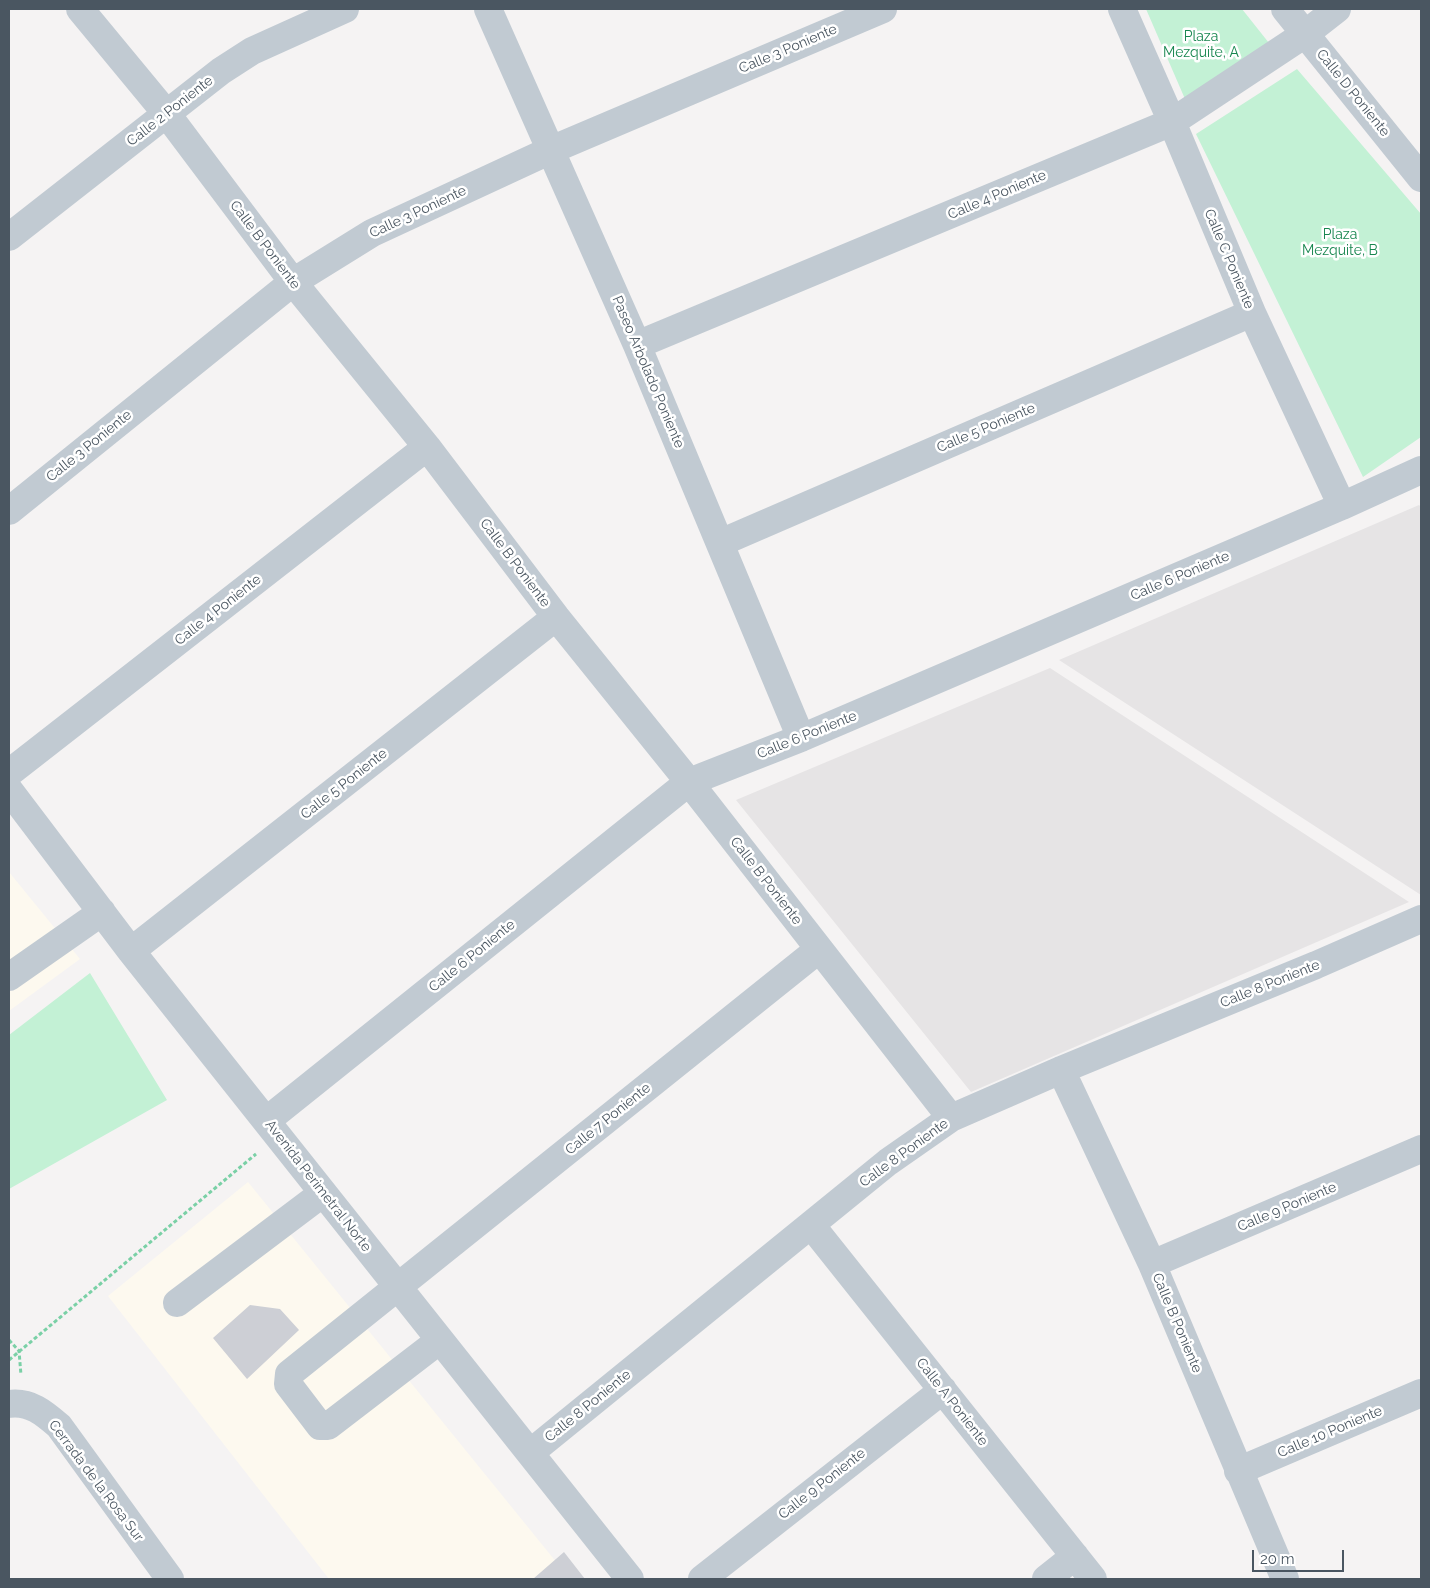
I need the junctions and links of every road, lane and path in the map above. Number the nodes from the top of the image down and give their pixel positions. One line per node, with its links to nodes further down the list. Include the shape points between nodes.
1 (80, 9): 9 (street, Calle B Poniente)
2 (345, 9): 9 (street, Calle 2 Poniente, via 252,51)
3 (488, 9): 11 (street, Paseo Arbolado Poniente)
4 (883, 9): 11 (street, Calle 3 Poniente)
5 (1122, 9): 10 (street, Calle C Poniente)
6 (1285, 9): 8 (street, Calle D Poniente)
7 (1337, 9): 8 (street, Calle 4 Poniente)
8 (1305, 34): 10 (street, Calle 4 Poniente); 12 (street, Calle D Poniente)
9 (166, 113): 13 (street, Calle 2 Poniente); 14 (street, Calle B Poniente)
10 (1172, 122): 15 (street, Calle C Poniente); 16 (street, Calle 4 Poniente)
11 (551, 150): 14 (street, Calle 3 Poniente, via 372,233); 16 (street, Paseo Arbolado Poniente)
12 (1421, 178)
13 (9, 237)
14 (293, 282): 17 (street, Calle B Poniente); 20 (street, Calle 3 Poniente)
15 (1252, 313): 19 (street, Calle C Poniente); 21 (street, Calle 5 Poniente)
16 (637, 345): 21 (street, Paseo Arbolado Poniente)
17 (427, 447): 22 (street, Calle B Poniente); 24 (street, Calle 4 Poniente)
18 (1421, 470): 19 (street, Calle 6 Poniente)
19 (1342, 506): 23 (street, Calle 6 Poniente)
20 (9, 511)
21 (720, 543): 23 (street, Paseo Arbolado Poniente)
22 (556, 617): 25 (street, Calle B Poniente); 30 (street, Calle 5 Poniente)
23 (801, 738): 25 (street, Calle 6 Poniente)
24 (9, 773)
25 (689, 782): 29 (street, Calle B Poniente); 34 (street, Calle 6 Poniente)
26 (9, 790): 27 (street, Avenida Perimetral Norte)
27 (102, 912): 30 (street, Avenida Perimetral Norte); 31 (street)
28 (1421, 919): 32 (street, Calle 8 Poniente)
29 (818, 950): 33 (street, Calle B Poniente); 39 (street, Calle 7 Poniente)
30 (131, 951): 34 (street, Avenida Perimetral Norte)
31 (9, 977)
32 (1061, 1070): 33 (street, Calle 8 Poniente); 38 (street, Calle B Poniente)
33 (951, 1118): 37 (street, Calle 8 Poniente, via 895,1157)
34 (272, 1129): 36 (street, Avenida Perimetral Norte); 43 (path)
35 (1421, 1149): 38 (street, Calle 9 Poniente)
36 (323, 1193): 39 (street, Avenida Perimetral Norte); 40 (street)
37 (811, 1224): 45 (street, Calle A Poniente); 48 (street, Calle 8 Poniente)
38 (1152, 1264): 49 (street, Calle B Poniente)
39 (397, 1287): 42 (street, Avenida Perimetral Norte); 42 (street, Calle 7 Poniente, via 289,1374 288,1384 320,1426 328,1426)
40 (177, 1303)
41 (9, 1340): 43 (path)
42 (440, 1340): 48 (street, Avenida Perimetral Norte)
43 (19, 1351): 44 (path); 47 (path)
44 (9, 1360)
45 (943, 1390): 50 (street, Calle A Poniente); 53 (street, Calle 9 Poniente)
46 (1421, 1393): 49 (street, Calle 10 Poniente)
47 (16, 1403): 51 (street, Cerrada de la Rosa Sur, via 42,1412 59,1426)
48 (530, 1453): 52 (street, Avenida Perimetral Norte)
49 (1238, 1471): 56 (street, Calle B Poniente)
50 (1074, 1556): 54 (street); 55 (street, Calle A Poniente)
51 (170, 1579)
52 (630, 1579)
53 (702, 1579)
54 (1046, 1579)
55 (1092, 1579)
56 (1285, 1579)

